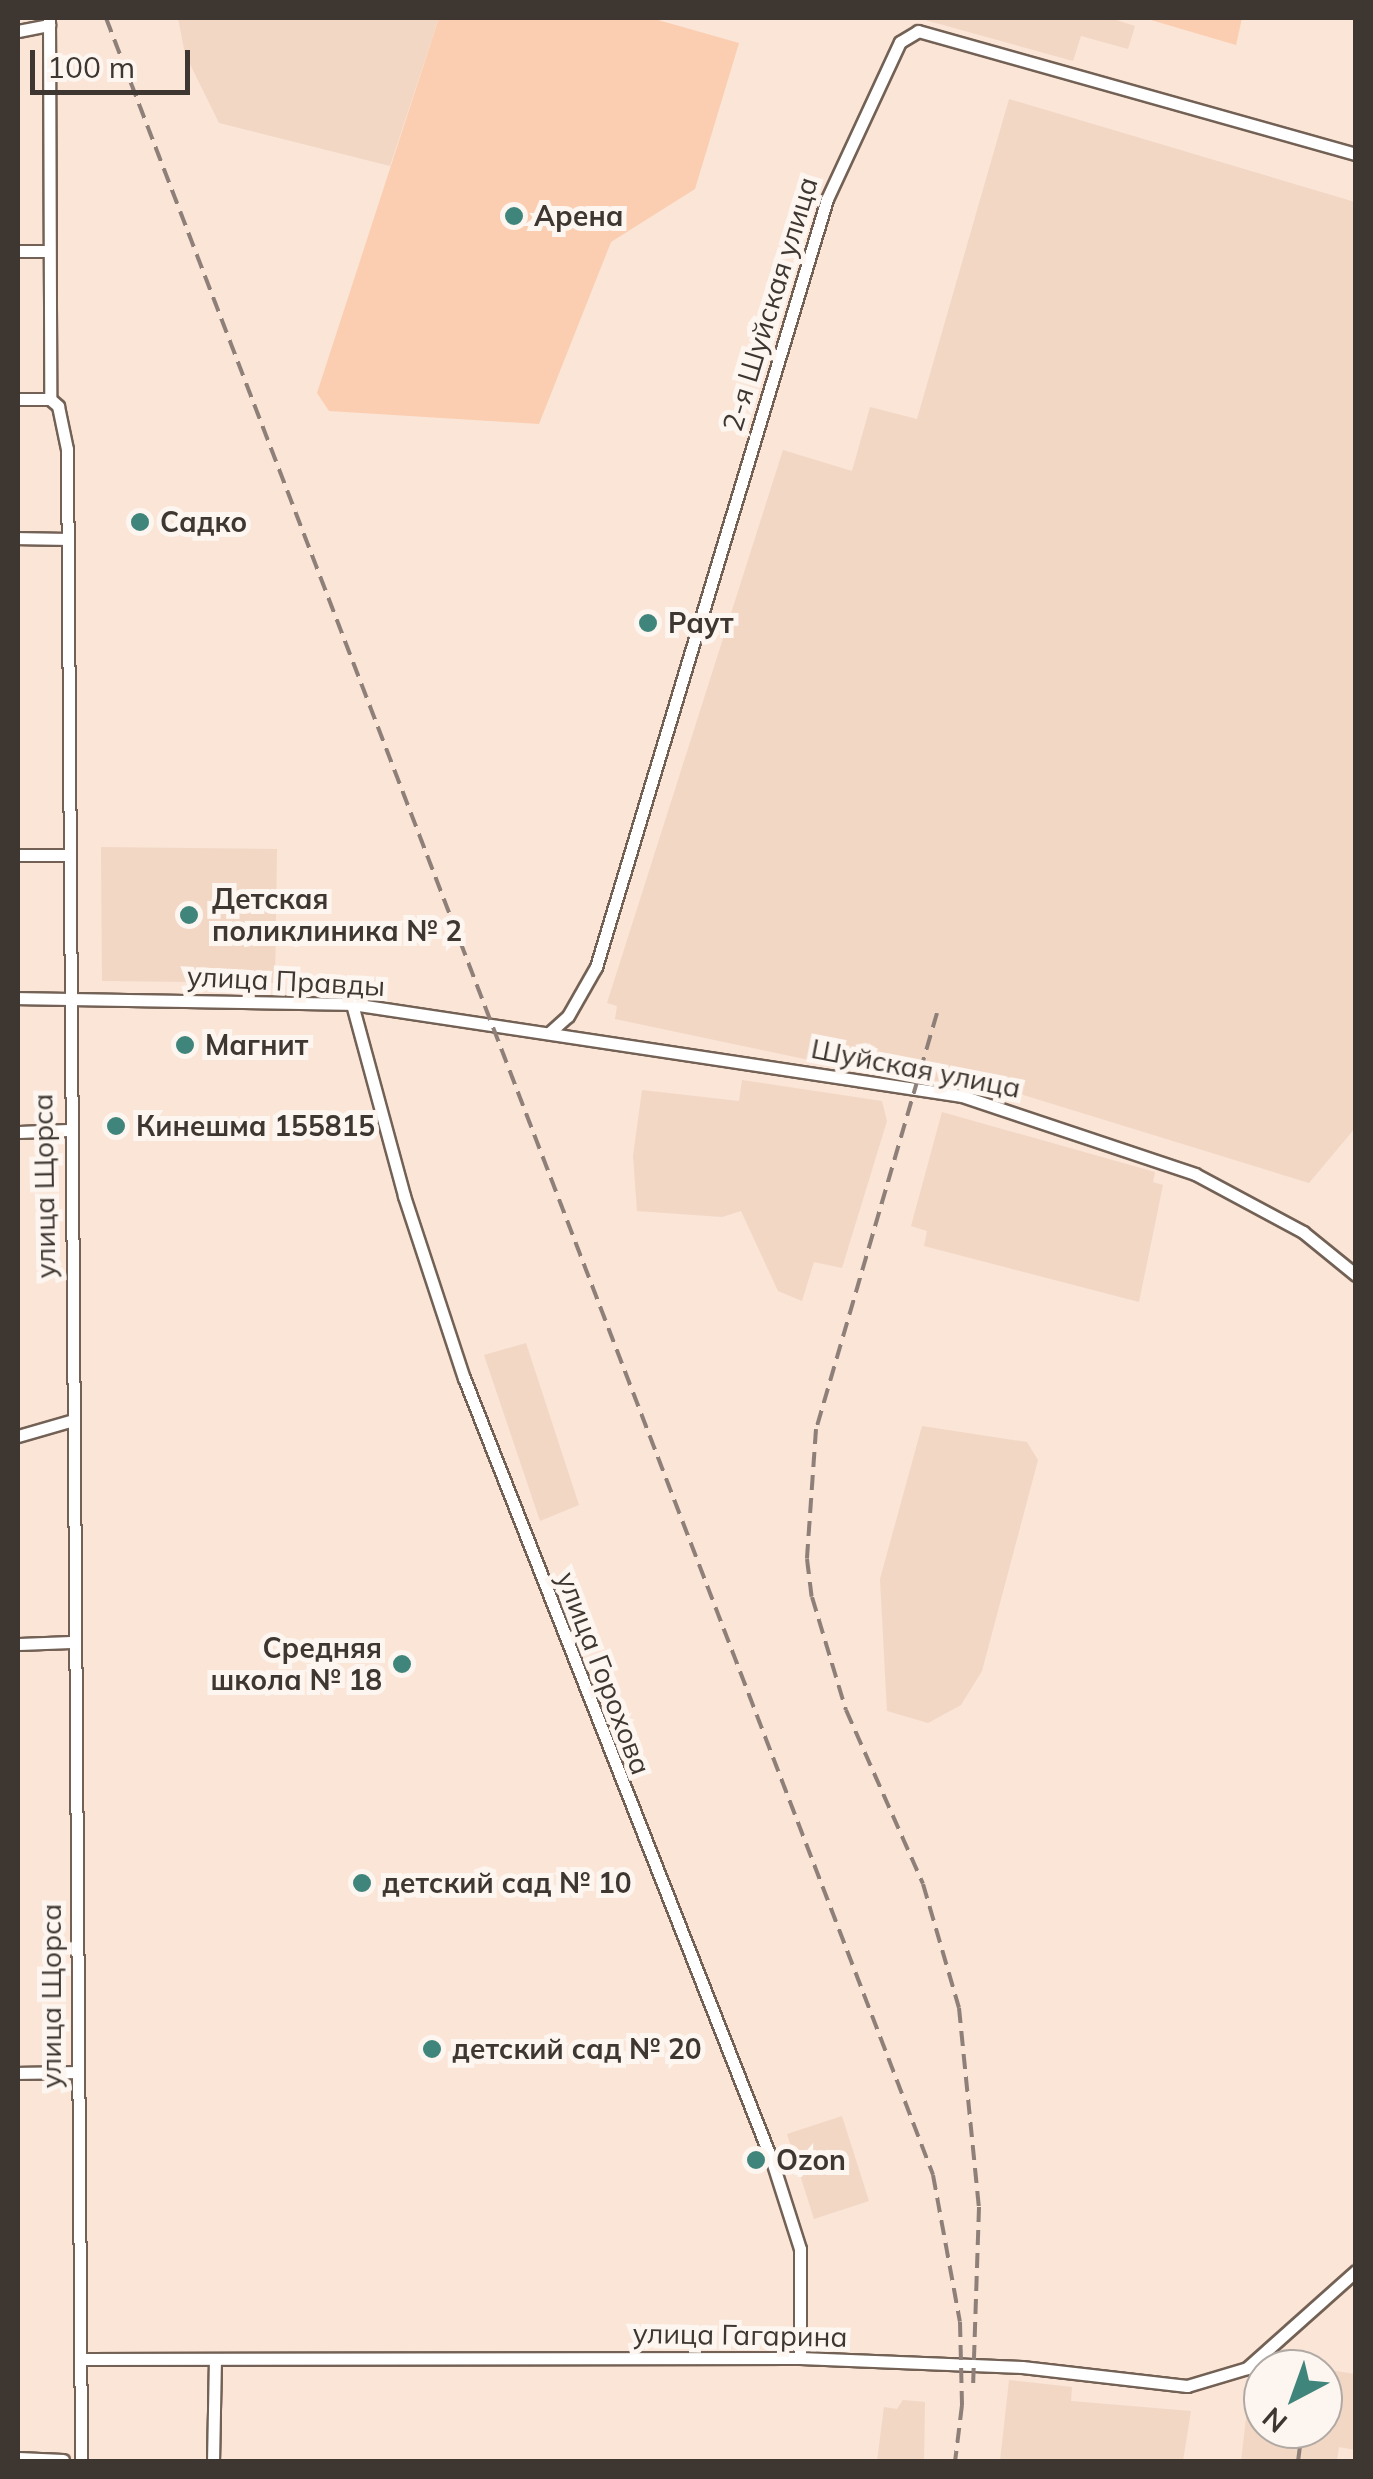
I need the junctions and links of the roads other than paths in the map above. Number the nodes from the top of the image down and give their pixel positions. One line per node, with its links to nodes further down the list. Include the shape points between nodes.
1 (49, 21): 2 (street); 5 (street, улица Щорса)
2 (18, 31)
3 (1356, 154): 15 (street, 2-я Шуйская улица, via 918,31 900,42 858,122 822,216 596,967 568,1016)
4 (18, 251): 5 (street)
5 (48, 251): 7 (street, улица Щорса)
6 (18, 399): 7 (street)
7 (50, 399): 9 (street, улица Щорса, via 66,430)
8 (18, 538): 9 (street)
9 (64, 539): 11 (street, улица Щорса)
10 (18, 854): 11 (street)
11 (66, 855): 13 (street, улица Щорса)
12 (18, 998): 13 (street, улица Правды)
13 (67, 999): 14 (street, улица Правды); 16 (street, улица Щорса)
14 (352, 1004): 15 (street, улица Правды); 26 (street, улица Горохова, via 404,1196 464,1378 772,2161 800,2249)
15 (550, 1033): 18 (street, Шуйская улица, via 962,1096 1033,1115 1222,1186 1303,1232)
16 (68, 1130): 17 (street); 19 (street, улица Щорса)
17 (18, 1132)
18 (1356, 1275)
19 (70, 1421): 20 (street); 21 (street, улица Щорса)
20 (18, 1436)
21 (72, 1642): 22 (street); 23 (street, улица Щорса)
22 (18, 1644)
23 (76, 2072): 24 (street); 27 (street, улица Щорса)
24 (18, 2074)
25 (1356, 2271): 26 (street, улица Гагарина, via 1248,2368 1211,2383 1164,2386 1022,2367)
26 (800, 2358): 28 (street, улица Гагарина)
27 (82, 2359): 28 (street, улица Гагарина); 31 (street, улица Щорса)
28 (216, 2359): 32 (street)
29 (18, 2458): 30 (street)
30 (62, 2460)
31 (82, 2462)
32 (213, 2462)

